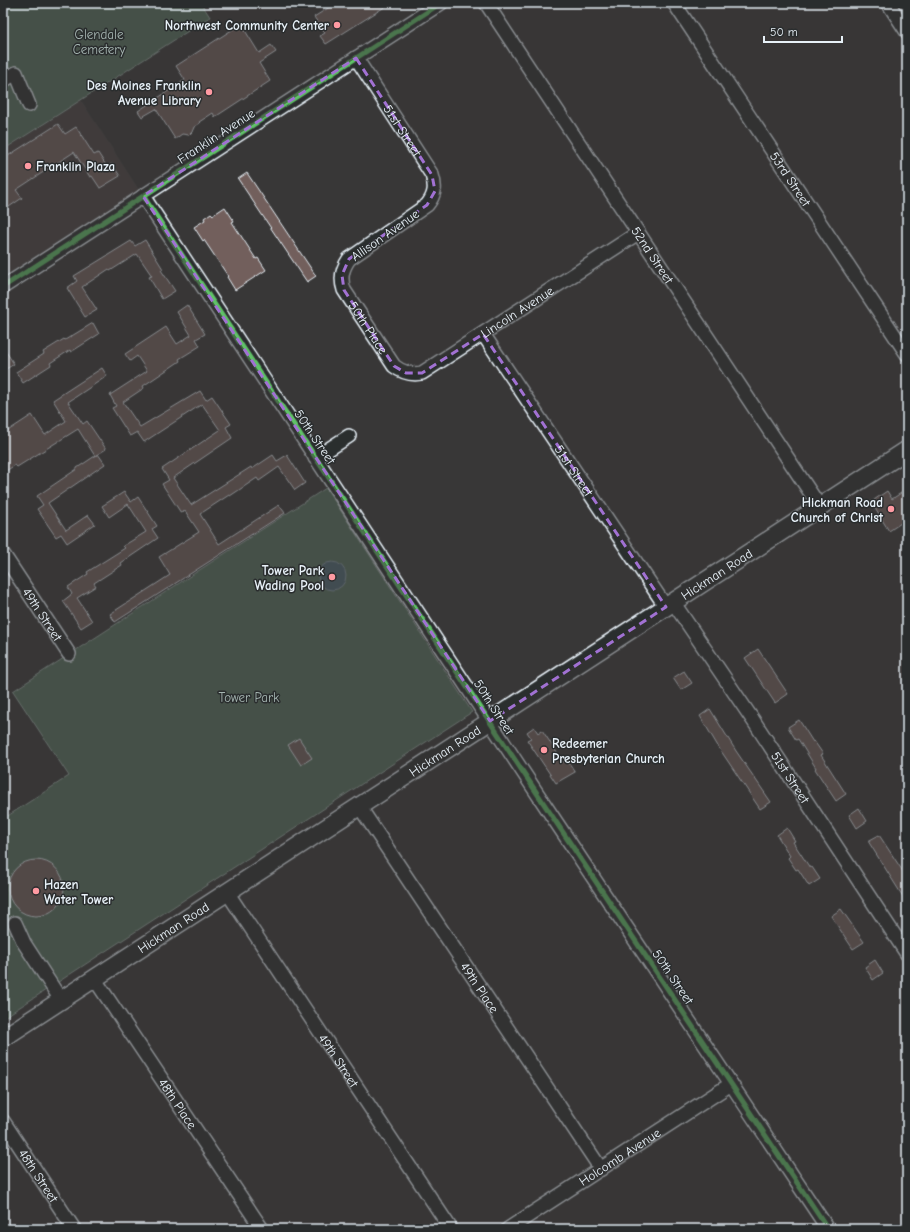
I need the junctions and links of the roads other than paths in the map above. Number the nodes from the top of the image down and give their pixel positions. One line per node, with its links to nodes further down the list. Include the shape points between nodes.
1 (441, 3): 6 (street, Franklin Avenue)
2 (486, 3): 11 (street, 52nd Street)
3 (674, 3): 15 (street, 53rd Street)
4 (888, 3): 5 (street)
5 (907, 32)
6 (356, 58): 9 (street, Franklin Avenue); 10 (street, 51st Street, via 432,176 435,191)
7 (3, 80): 8 (street, via 16,73)
8 (29, 104)
9 (143, 196): 12 (street, Franklin Avenue); 19 (street, 50th Street)
10 (427, 205): 13 (street, Allison Avenue, via 349,259 342,275)
11 (638, 234): 14 (street, Lincoln Avenue); 20 (street, 52nd Street)
12 (3, 287)
13 (344, 290): 16 (street, 50th Place)
14 (483, 334): 16 (street, Lincoln Avenue, via 422,373 406,374); 22 (street, 51st Street)
15 (907, 354)
16 (394, 366)
17 (349, 436): 19 (street)
18 (907, 450): 20 (main road, Hickman Road)
19 (316, 458): 24 (street, 50th Street)
20 (820, 507): 22 (main road, Hickman Road)
21 (3, 554): 23 (street, 49th Street)
22 (670, 604): 24 (main road, Hickman Road); 28 (street, 51st Street, via 753,720)
23 (69, 654)
24 (490, 721): 25 (main road, Hickman Road); 32 (street, 50th Street)
25 (359, 806): 26 (main road, Hickman Road); 34 (street, 49th Place)
26 (227, 892): 29 (main road, Hickman Road); 37 (street, 49th Street)
27 (16, 923): 30 (street, via 24,943)
28 (907, 954)
29 (94, 978): 30 (main road, Hickman Road); 36 (street, 48th Place)
30 (61, 1000): 31 (main road, Hickman Road)
31 (3, 1038)
32 (731, 1084): 34 (street, Holcomb Avenue); 39 (street, 50th Street)
33 (3, 1121): 35 (street, 48th Street)
34 (600, 1169): 38 (street, Holcomb Avenue)
35 (74, 1229)
36 (262, 1229)
37 (451, 1229)
38 (508, 1229)
39 (828, 1229)

